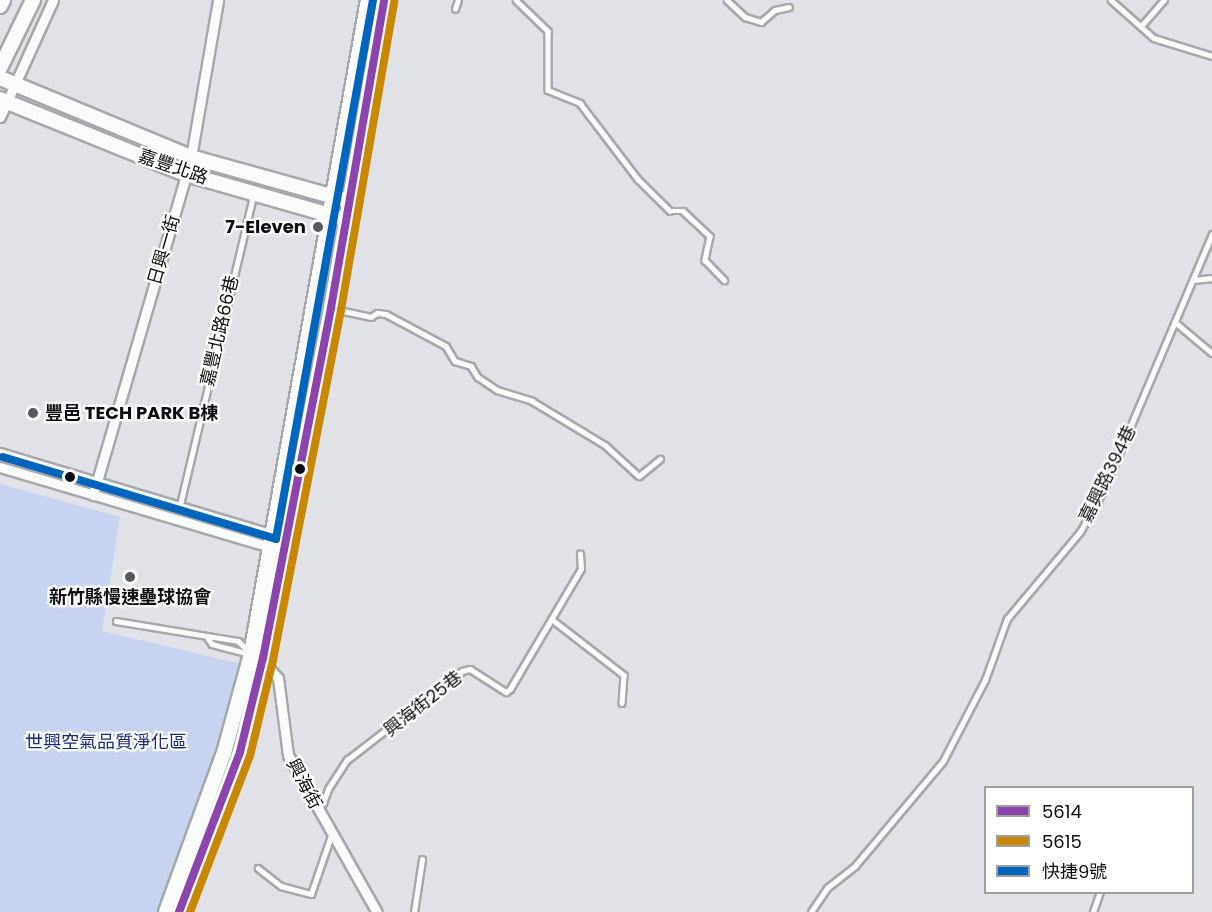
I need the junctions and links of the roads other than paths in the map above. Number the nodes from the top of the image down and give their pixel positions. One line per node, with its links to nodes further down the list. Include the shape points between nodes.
1 (3, 0): 12 (street)
2 (33, 0): 17 (street)
3 (53, 0): 19 (street)
4 (218, 0): 22 (street, 日興一街)
5 (368, 0): 25 (street)
6 (384, 0): 26 (street)
7 (458, 0): 14 (lane)
8 (516, 0): 31 (lane, via 548,31 548,90 580,103 638,179 670,211 683,211 710,236 705,260)
9 (727, 0): 13 (lane, via 745,17 761,22 775,10)
10 (1111, 0): 15 (lane)
11 (1164, 0): 15 (lane)
12 (0, 6)
13 (789, 7)
14 (455, 9)
15 (1143, 24): 16 (lane, via 1164,42)
16 (1212, 56)
17 (0, 68)
18 (0, 78): 19 (street, 嘉豐北路)
19 (14, 85): 20 (street); 22 (street, 嘉豐北路)
20 (3, 100): 21 (street); 23 (street, 嘉豐北路)
21 (0, 117)
22 (191, 157): 23 (street, 日興一街); 25 (street, 嘉豐北路)
23 (186, 174): 24 (street, 嘉豐北路); 39 (street, 日興一街)
24 (254, 194): 27 (street, 嘉豐北路); 41 (lane, 嘉豐北路66巷)
25 (333, 197): 26 (street, 嘉豐北路); 27 (street)
26 (349, 201): 28 (street)
27 (330, 216): 28 (street, 嘉豐北路); 42 (street)
28 (346, 219): 33 (street)
29 (1212, 234): 32 (lane, 嘉興路394巷)
30 (1212, 278): 32 (lane)
31 (724, 280)
32 (1193, 280): 34 (lane, 嘉興路394巷)
33 (331, 308): 37 (lane, via 396,318 446,346 455,361 471,366 478,377 497,390 532,401 605,445 639,476); 42 (street)
34 (1175, 322): 35 (lane); 58 (lane, 嘉興路394巷, via 1104,491 1080,532 1008,619 985,680 943,761 855,866 827,888)
35 (1212, 353)
36 (0, 453): 39 (street)
37 (660, 459)
38 (0, 467): 40 (street)
39 (96, 481): 40 (street, 日興一街); 41 (street)
40 (93, 495): 42 (street)
41 (180, 505): 42 (street)
42 (279, 543): 47 (street)
43 (580, 554): 44 (lane, 興海街25巷, via 581,569)
44 (553, 620): 48 (lane, via 624,675); 49 (lane, 興海街25巷, via 506,692 470,669 462,671 348,760)
45 (116, 621): 46 (lane)
46 (208, 638): 47 (lane, via 212,644); 47 (lane, via 238,641)
47 (257, 656): 49 (street, 興海街, via 278,678 288,755); 54 (street); 55 (street, via 240,752)
48 (622, 703)
49 (317, 808): 50 (street, 興海街)
50 (332, 833): 52 (lane, via 311,894 281,886); 56 (street, 興海街)
51 (422, 860): 57 (lane)
52 (258, 868)
53 (1099, 894): 59 (lane)
54 (166, 912)
55 (179, 912)
56 (377, 912)
57 (414, 912)
58 (811, 912)
59 (1093, 912)

